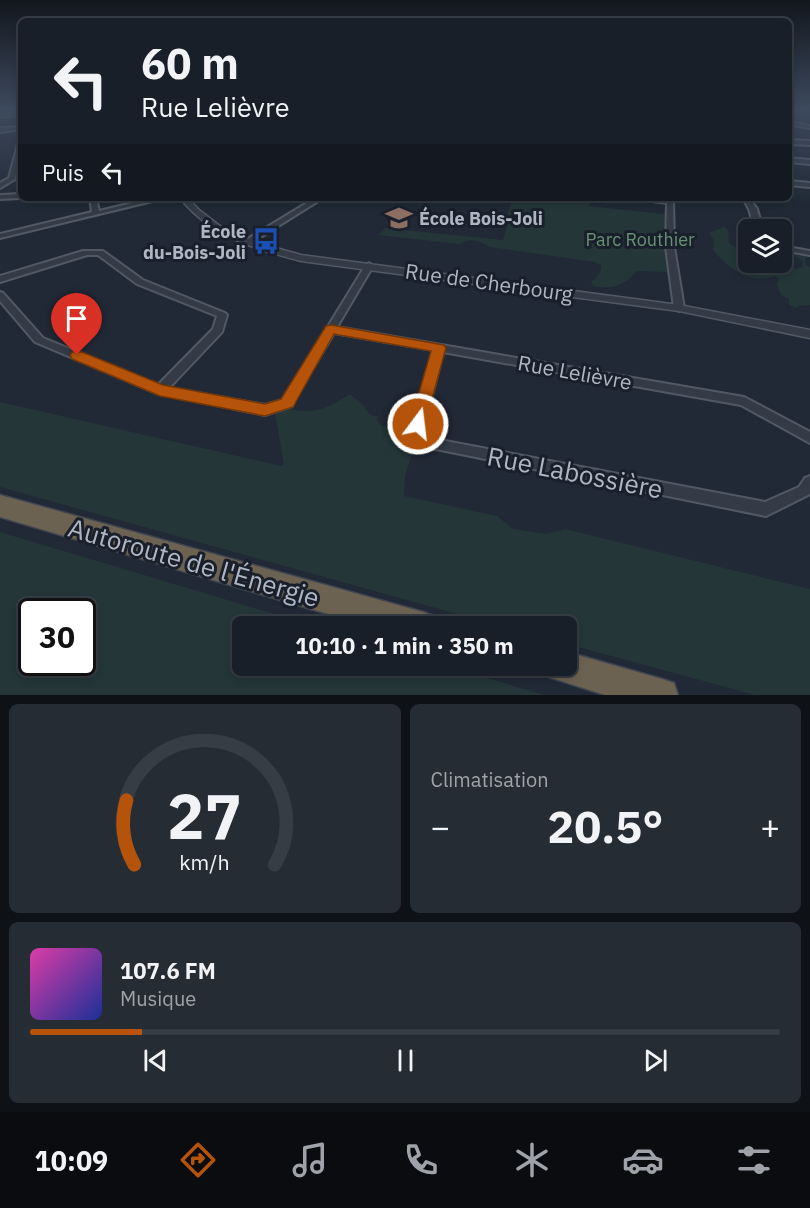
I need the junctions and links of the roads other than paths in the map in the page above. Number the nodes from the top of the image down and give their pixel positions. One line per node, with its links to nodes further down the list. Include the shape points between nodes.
1 (792, 142): 2 (street)
2 (810, 143)
3 (18, 156): 8 (street, via 12,179)
4 (792, 161): 5 (street)
5 (810, 162)
6 (792, 183): 7 (street)
7 (810, 185)
8 (0, 186)
9 (18, 196): 10 (street)
10 (0, 197)
11 (94, 201): 17 (street)
12 (150, 201): 17 (street)
13 (186, 201): 20 (street, Rue de Cherbourg, via 197,216)
14 (312, 201): 20 (street)
15 (670, 201): 26 (street, via 669,248)
16 (748, 201): 18 (street)
17 (96, 214): 19 (street)
18 (756, 219)
19 (0, 236)
20 (245, 243): 23 (street, Rue de Cherbourg, via 301,258)
21 (792, 250): 22 (street)
22 (810, 253)
23 (369, 266): 26 (street, Rue de Cherbourg); 27 (street)
24 (0, 279): 30 (street, via 100,253 140,282 222,315 218,330)
25 (0, 295): 30 (street, via 39,340)
26 (679, 308): 28 (street, Rue de Cherbourg)
27 (331, 329): 29 (street, Rue Lelièvre); 30 (street, via 288,403 265,410)
28 (810, 334)
29 (439, 348): 31 (street, Rue Lelièvre, via 744,401); 32 (street, Rue Labossière, via 418,424 436,444 766,509 804,490)
30 (160, 390)
31 (810, 438)
32 (810, 482)
33 (0, 506): 34 (highway, Autoroute de l'Énergie)
34 (385, 616)
35 (577, 671): 36 (highway)
36 (662, 695)

